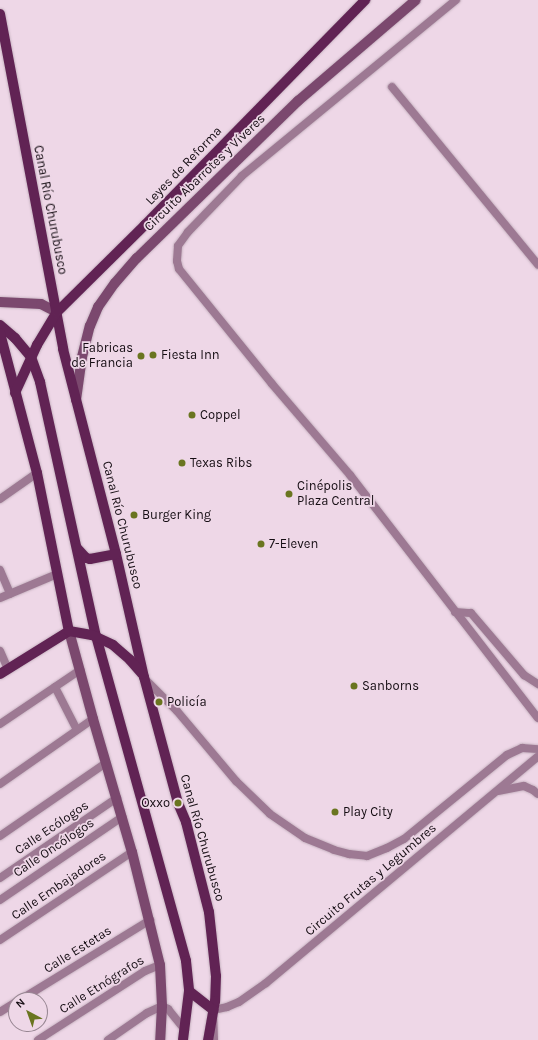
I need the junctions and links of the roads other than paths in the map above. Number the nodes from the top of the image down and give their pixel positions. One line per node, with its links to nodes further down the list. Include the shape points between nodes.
1 (365, 0): 8 (main road, Leyes de Reforma)
2 (416, 0): 13 (main road, Circuito Abarrotes y Víveres, via 298,101 137,258 115,283 98,307 90,326 82,357)
3 (456, 0): 22 (street, via 242,176 188,232 178,246 177,254 179,269 350,476)
4 (0, 14): 8 (main road, Canal Río Churubusco)
5 (392, 87): 6 (street)
6 (538, 265)
7 (0, 302): 8 (main road, via 42,304)
8 (57, 312): 11 (main road, Leyes de Reforma); 13 (main road, Canal Río Churubusco)
9 (0, 325): 11 (main road)
10 (0, 334): 12 (main road)
11 (31, 357): 12 (main road, Leyes de Reforma); 16 (main road, via 40,382)
12 (15, 393): 14 (main road)
13 (76, 404): 17 (main road, Canal Río Churubusco)
14 (37, 473): 15 (street); 19 (main road)
15 (0, 498)
16 (75, 544): 17 (main road, via 82,554 90,559); 24 (main road)
17 (116, 554): 28 (main road, Canal Río Churubusco)
18 (0, 570): 20 (street)
19 (57, 574): 20 (street); 23 (main road)
20 (10, 594): 21 (street)
21 (0, 598)
22 (455, 612): 29 (street, via 471,613 524,675); 31 (street)
23 (69, 631): 24 (main road, via 81,631); 26 (main road); 27 (main road)
24 (96, 636): 28 (main road, via 122,652); 50 (main road, via 182,946)
25 (0, 651): 27 (street)
26 (80, 670): 30 (street); 32 (main road)
27 (4, 672)
28 (144, 677): 35 (street, via 236,781 270,814 293,831 334,850 367,856 387,848 404,839 507,755 522,748); 53 (main road, Canal Río Churubusco, via 209,912 215,963)
29 (538, 684)
30 (55, 687): 33 (street); 34 (street)
31 (538, 718)
32 (93, 719): 34 (street); 37 (main road)
33 (0, 724)
34 (77, 730): 38 (street)
35 (538, 749)
36 (538, 756): 39 (street, Circuito Frutas y Legumbres)
37 (106, 763): 41 (main road); 43 (street)
38 (0, 784)
39 (495, 792): 40 (street, via 524,786); 53 (street, Circuito Frutas y Legumbres, via 266,983 239,1002)
40 (538, 794)
41 (117, 798): 42 (main road); 45 (street, Calle Ecólogos)
42 (122, 817): 44 (main road); 46 (street, Calle Oncólogos)
43 (0, 836)
44 (132, 852): 47 (main road); 48 (street, Calle Embajadores)
45 (0, 878)
46 (0, 900)
47 (150, 920): 49 (main road); 51 (street, Calle Estetas)
48 (0, 940)
49 (160, 965): 52 (main road); 55 (street, Calle Etnógrafos, via 145,971)
50 (189, 991): 53 (main road); 54 (main road)
51 (33, 992)
52 (162, 1006): 54 (street, via 168,1009); 56 (street, via 146,1012); 57 (main road)
53 (213, 1010): 58 (main road, Canal Río Churubusco); 59 (street)
54 (184, 1037)
55 (38, 1040)
56 (108, 1040)
57 (160, 1040)
58 (208, 1040)
59 (214, 1040)

